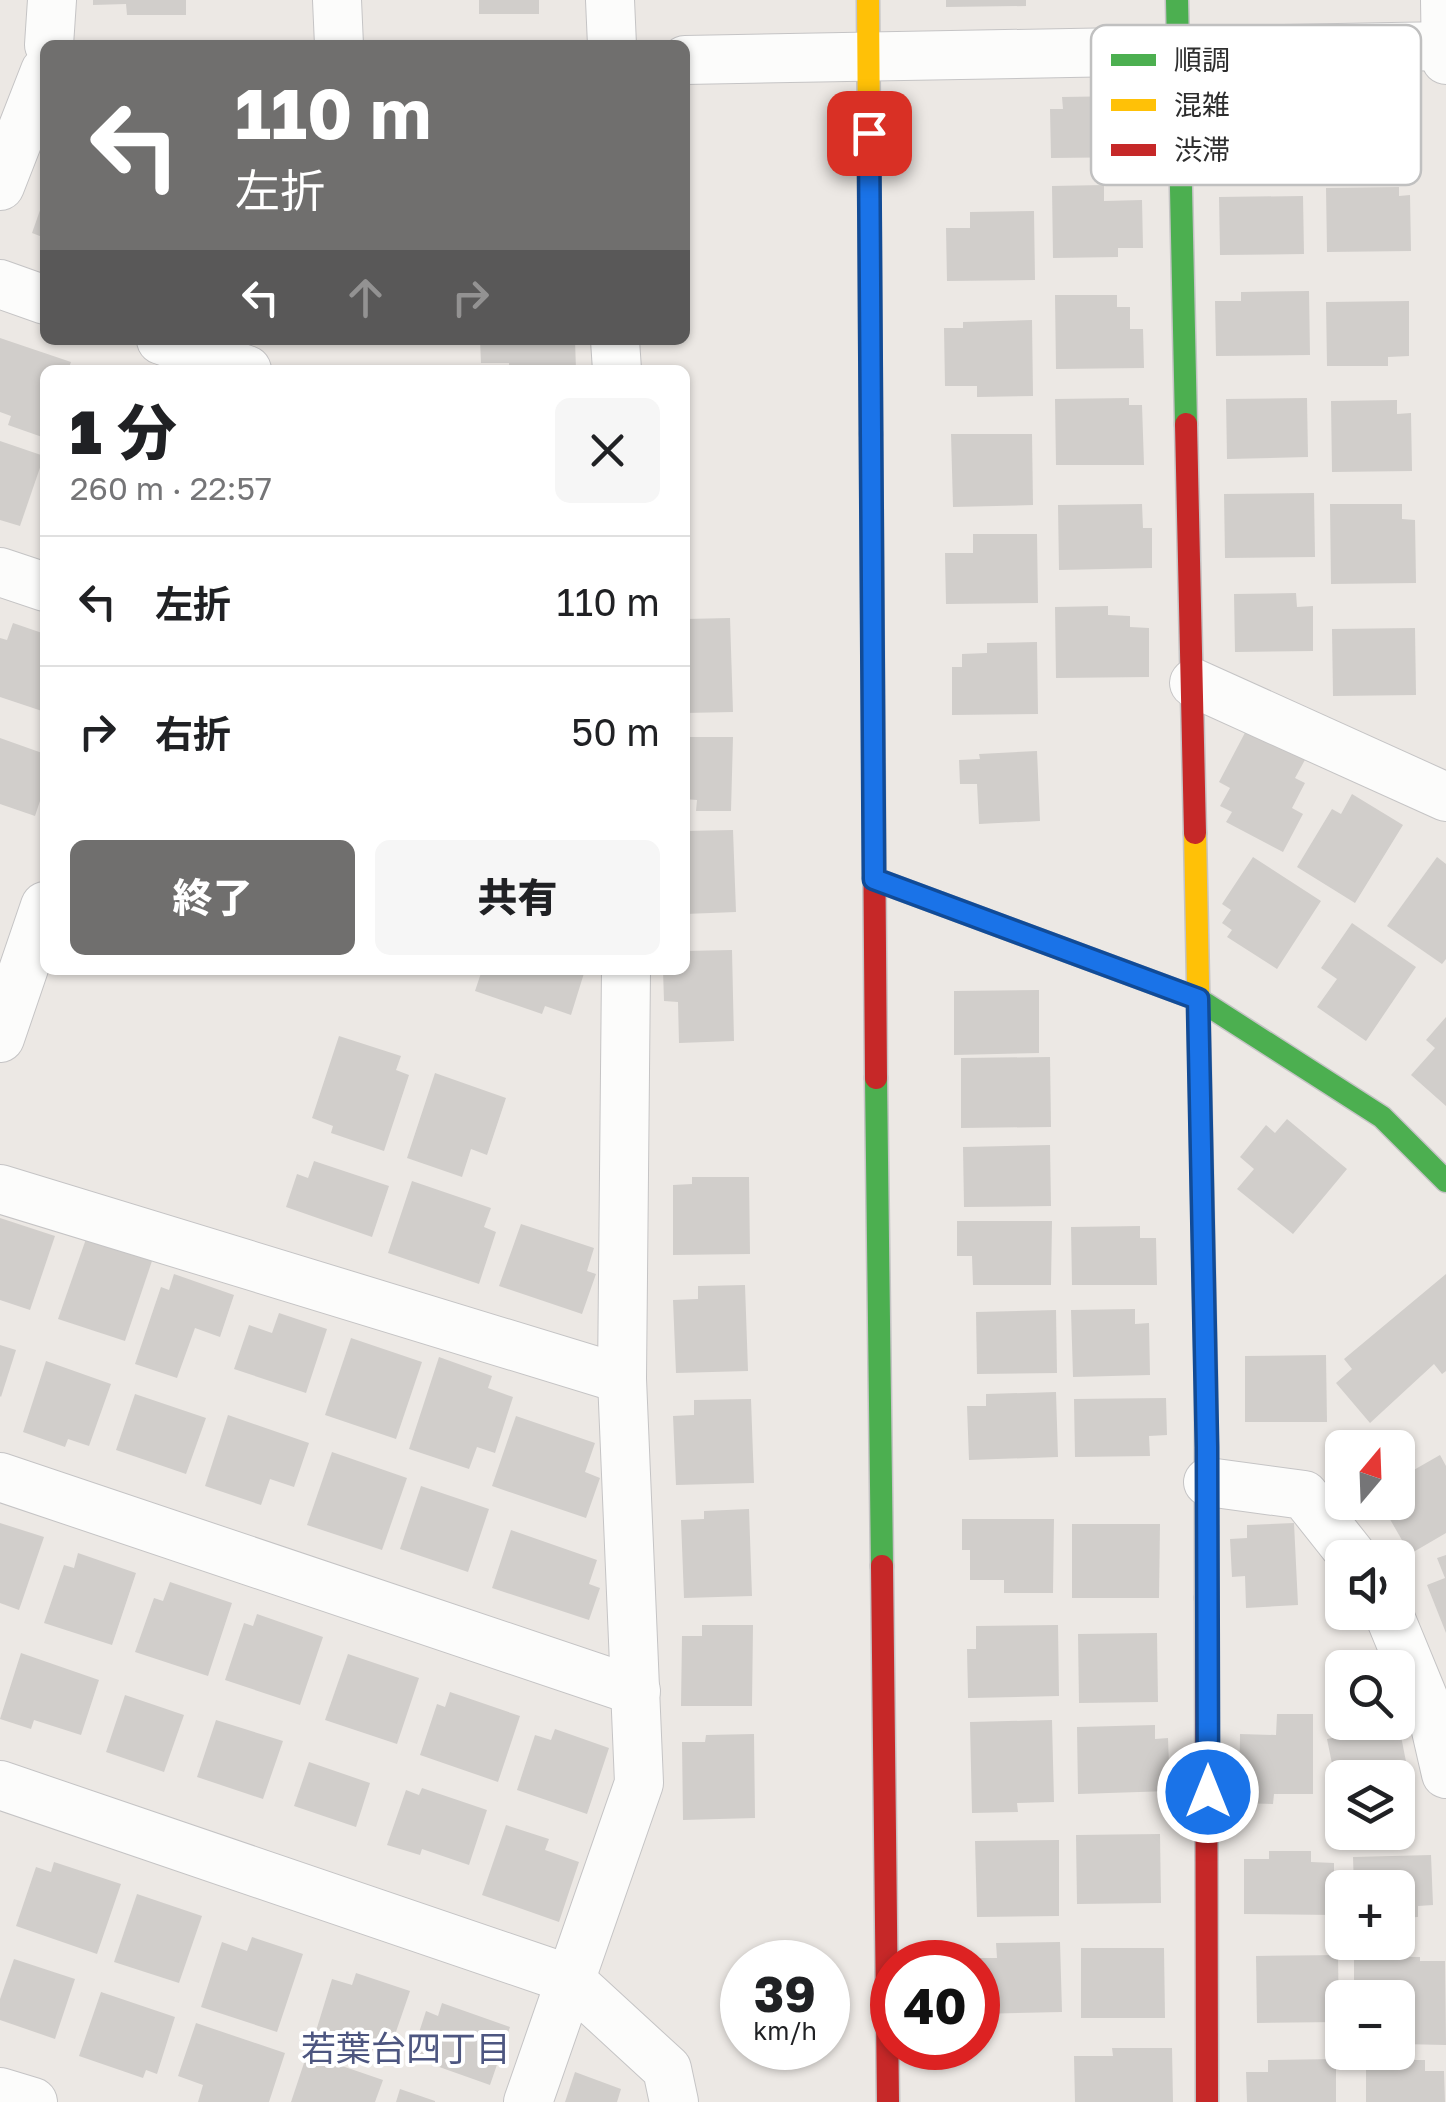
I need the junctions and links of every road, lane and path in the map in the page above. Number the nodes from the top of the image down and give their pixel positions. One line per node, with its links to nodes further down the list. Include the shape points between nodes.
1 (52, 0): 8 (street)
2 (338, 0): 9 (street)
3 (610, 0): 10 (street)
4 (868, 0): 14 (street)
5 (1177, 0): 7 (street)
6 (1445, 0): 12 (street)
7 (1178, 25)
8 (49, 40)
9 (339, 40)
10 (612, 40)
11 (1421, 46): 12 (street)
12 (1446, 46): 16 (street)
13 (1091, 51): 14 (street)
14 (868, 54): 15 (street); 28 (street)
15 (690, 60)
16 (1446, 60)
17 (40, 84): 19 (street)
18 (1181, 185): 26 (street)
19 (0, 186)
20 (0, 284): 21 (street)
21 (40, 298)
22 (176, 345): 23 (street)
23 (234, 365)
24 (0, 572): 25 (street)
25 (40, 585)
26 (1194, 683): 27 (street); 31 (street)
27 (1446, 797)
28 (874, 879): 31 (street); 48 (street)
29 (40, 921): 32 (street)
30 (626, 975): 35 (street)
31 (1198, 999): 33 (street, via 1382,1117); 37 (street)
32 (0, 1038)
33 (1446, 1182)
34 (0, 1189): 35 (street)
35 (622, 1379): 40 (street)
36 (0, 1477): 40 (street)
37 (1208, 1482): 38 (street, via 1304,1495); 49 (street)
38 (1340, 1540)
39 (1395, 1630): 41 (street, via 1435,1726)
40 (636, 1692): 43 (street, via 639,1783)
41 (1446, 1774)
42 (0, 1786): 43 (street)
43 (570, 1979): 46 (street); 47 (street, via 667,2069)
44 (0, 2092): 45 (street)
45 (33, 2102)
46 (528, 2102)
47 (674, 2102)
48 (888, 2102)
49 (1207, 2102)

